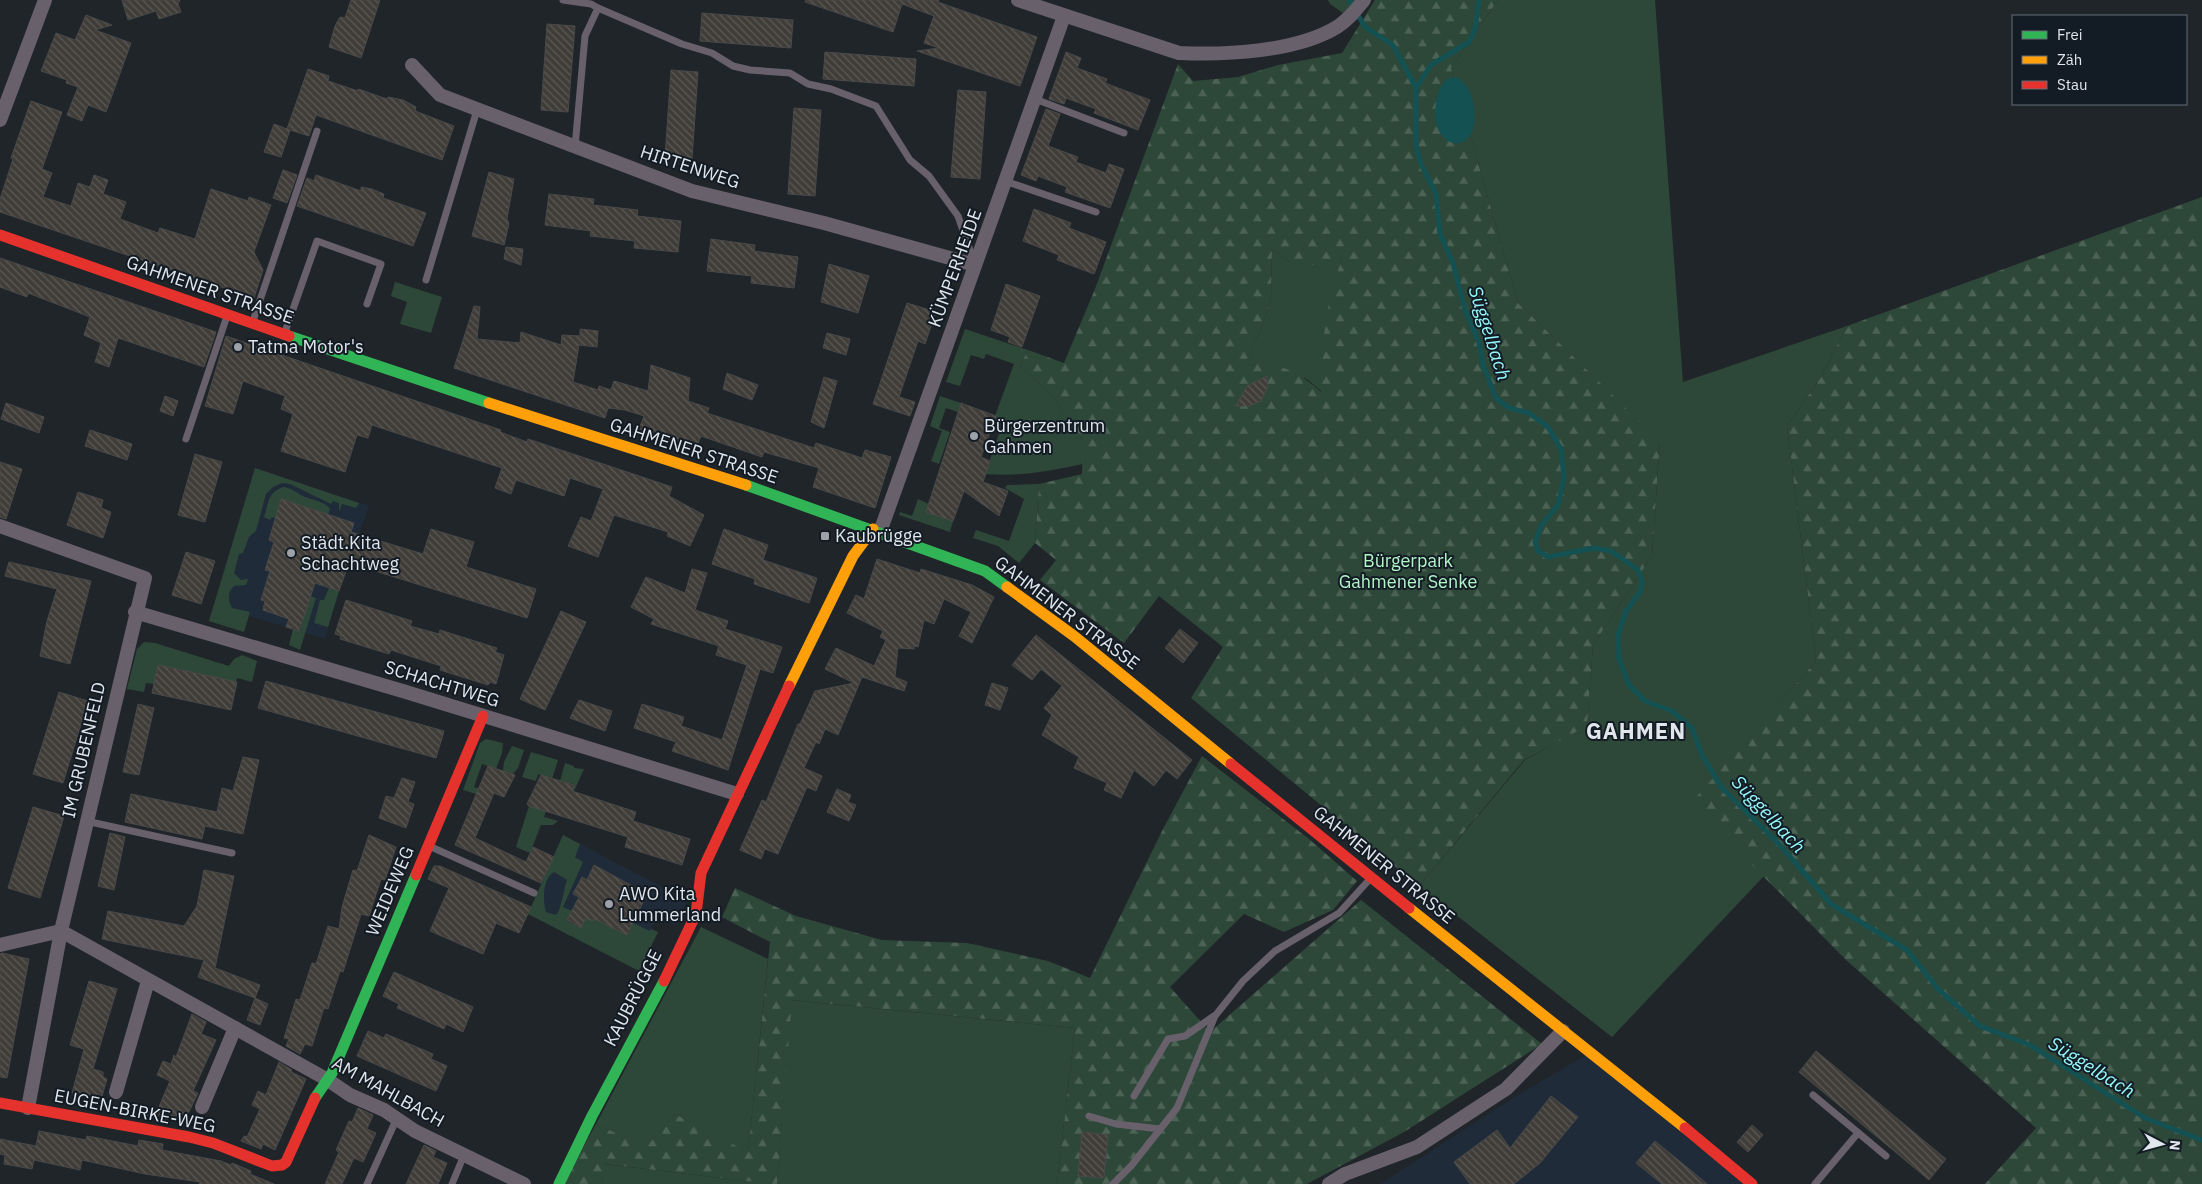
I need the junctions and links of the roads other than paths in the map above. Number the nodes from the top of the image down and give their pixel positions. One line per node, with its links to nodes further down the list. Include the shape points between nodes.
1 (45, 0): 10 (street)
2 (563, 0): 5 (lane)
3 (1018, 0): 6 (street)
4 (1364, 0): 6 (street, via 1349,18 1326,32 1296,42 1248,51 1204,54 1180,53)
5 (598, 8): 13 (lane, via 585,36); 17 (lane, via 682,44 712,52 733,66 790,73 808,84 876,106 910,160 929,176 958,216)
6 (1064, 16): 8 (street, KÜMPERHEIDE)
7 (412, 64): 9 (street, HIRTENWEG, via 440,95)
8 (1034, 99): 12 (lane); 14 (street, KÜMPERHEIDE)
9 (477, 110): 13 (street, HIRTENWEG); 18 (lane)
10 (0, 120)
11 (317, 131): 21 (lane)
12 (1124, 133)
13 (575, 148): 17 (street, HIRTENWEG, via 692,191)
14 (1005, 181): 15 (lane); 17 (street, KÜMPERHEIDE)
15 (1096, 212)
16 (0, 235): 20 (main road, GAHMENER STRASSE)
17 (975, 265): 25 (street, KÜMPERHEIDE)
18 (426, 280)
19 (367, 304): 22 (lane, via 380,264 317,241)
20 (227, 315): 21 (main road, GAHMENER STRASSE); 23 (lane)
21 (252, 324): 22 (main road, GAHMENER STRASSE)
22 (284, 334): 25 (main road, GAHMENER STRASSE)
23 (186, 439)
24 (0, 526): 26 (street, IM GRUBENFELD, via 145,578)
25 (877, 531): 28 (main road, KAUBRÜGGE, via 854,556); 32 (main road, GAHMENER STRASSE, via 985,571 1009,586)
26 (136, 612): 27 (street, SCHACHTWEG); 29 (street, IM GRUBENFELD)
27 (483, 716): 28 (street, SCHACHTWEG); 30 (main road, WEIDEWEG)
28 (737, 794): 56 (main road, KAUBRÜGGE, via 700,876 697,912 584,1128)
29 (86, 821): 31 (lane); 34 (street, IM GRUBENFELD)
30 (428, 845): 33 (lane); 40 (main road, WEIDEWEG)
31 (232, 853)
32 (1371, 878): 37 (lane, via 1339,913 1275,951 1243,981); 39 (main road, GAHMENER STRASSE)
33 (534, 893)
34 (61, 931): 35 (street); 36 (street, AM MAHLBACH); 46 (street)
35 (0, 945)
36 (148, 981): 38 (street, AM MAHLBACH); 41 (street)
37 (1214, 1016): 43 (lane, via 1185,1036 1168,1038); 49 (lane, via 1177,1108)
38 (235, 1028): 40 (street, AM MAHLBACH); 45 (street)
39 (1563, 1031): 58 (street, via 1506,1089 1417,1146 1345,1174); 59 (main road, GAHMENER STRASSE)
40 (328, 1080): 46 (main road, EUGEN-BIRKE-WEG, via 316,1095 286,1162 277,1167 189,1137); 48 (street, AM MAHLBACH, via 350,1095)
41 (116, 1092)
42 (1814, 1095): 50 (lane)
43 (1134, 1096)
44 (0, 1103): 46 (main road, EUGEN-BIRKE-WEG)
45 (202, 1107)
46 (28, 1108)
47 (1089, 1116): 49 (lane, via 1116,1124)
48 (397, 1118): 51 (street, AM MAHLBACH, via 415,1131); 53 (lane)
49 (1160, 1129): 57 (lane)
50 (1858, 1133): 52 (lane); 60 (lane)
51 (464, 1155): 54 (lane); 55 (street, AM MAHLBACH)
52 (1886, 1156)
53 (367, 1184)
54 (452, 1184)
55 (524, 1184)
56 (559, 1184)
57 (1113, 1184)
58 (1329, 1184)
59 (1752, 1184)
60 (1815, 1184)

